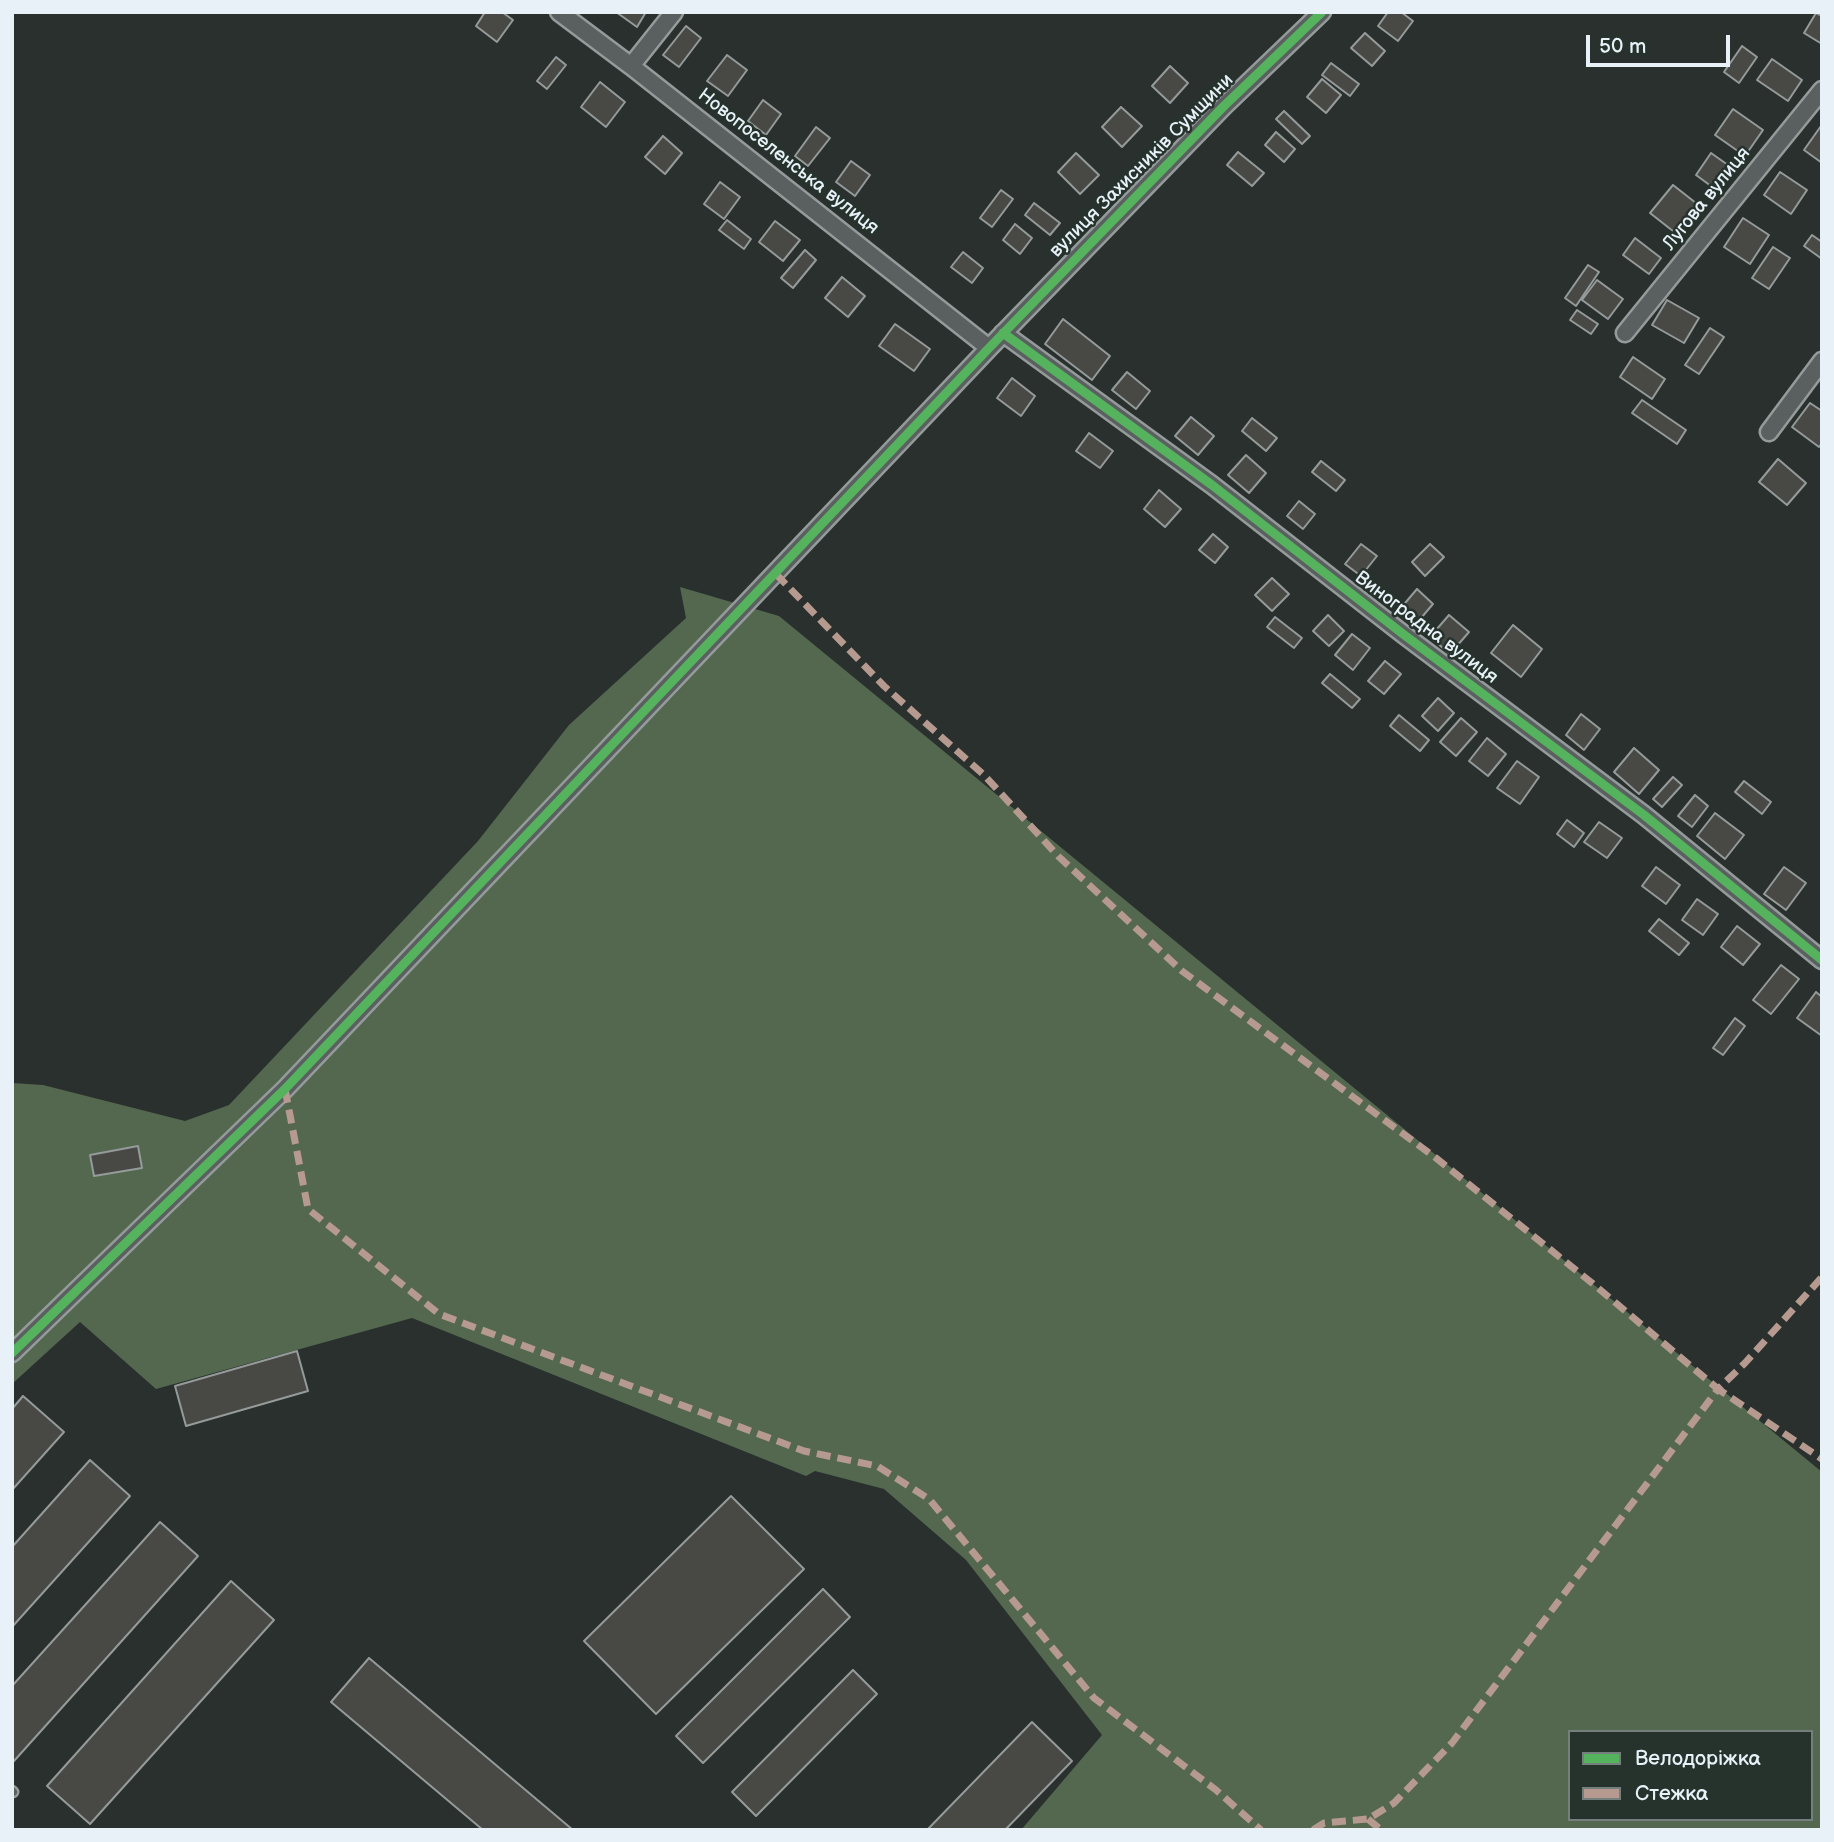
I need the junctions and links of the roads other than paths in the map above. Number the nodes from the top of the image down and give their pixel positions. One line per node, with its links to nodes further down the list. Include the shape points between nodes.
1 (559, 12): 4 (street, Новопоселенська вулиця)
2 (674, 12): 4 (street)
3 (1322, 12): 6 (street, вулиця Захисників Сумщини)
4 (631, 65): 8 (street, Новопоселенська вулиця)
5 (1822, 90): 7 (street, Лугова вулиця)
6 (1003, 333): 8 (street, вулиця Захисників Сумщини); 11 (street, Виноградна вулиця, via 1212,485 1644,815)
7 (1625, 334)
8 (989, 348): 12 (street, вулиця Захисників Сумщини, via 285,1089)
9 (1822, 361): 10 (street)
10 (1769, 432)
11 (1822, 960)
12 (12, 1353)

